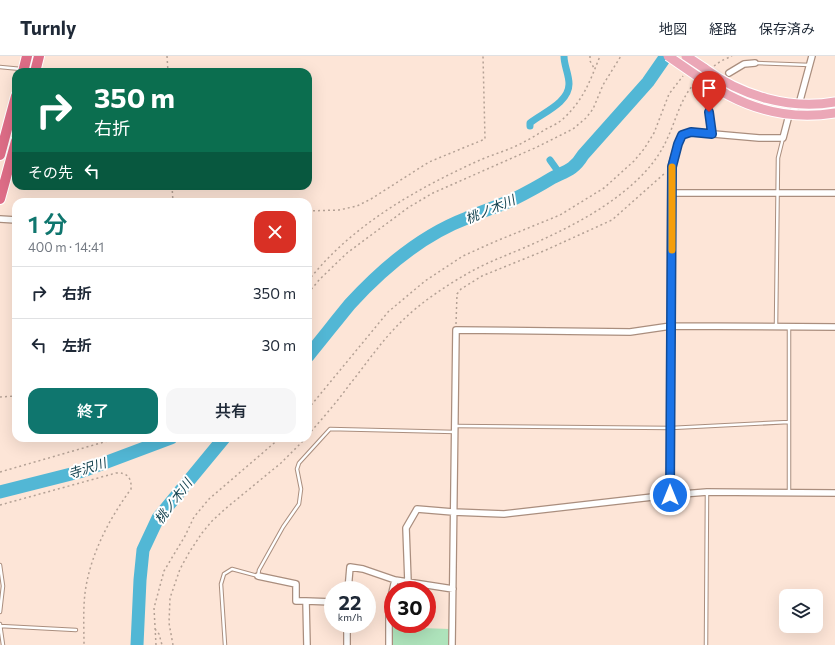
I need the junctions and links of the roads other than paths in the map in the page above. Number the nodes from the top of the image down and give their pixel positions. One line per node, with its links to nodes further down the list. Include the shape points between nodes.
1 (27, 56): 9 (highway)
2 (39, 56): 10 (highway)
3 (668, 56): 18 (main road, bridge, via 745,103)
4 (686, 56): 15 (main road, bridge, via 737,88 757,96)
5 (812, 56): 7 (street)
6 (755, 63): 7 (lane); 12 (street, via 744,64)
7 (810, 65): 15 (street)
8 (0, 67): 11 (lane)
9 (24, 68)
10 (36, 68)
11 (12, 69)
12 (729, 73)
13 (711, 94): 19 (street, via 708,101)
14 (835, 102): 15 (main road)
15 (799, 104): 18 (street)
16 (12, 111): 21 (highway)
17 (835, 113): 18 (main road)
18 (789, 115): 20 (street)
19 (712, 134): 20 (street); 23 (street, via 691,132 682,135 672,167)
20 (783, 138): 24 (lane, via 778,158)
21 (0, 155)
22 (12, 156): 26 (highway)
23 (672, 193): 24 (street); 29 (street)
24 (777, 193): 25 (street); 30 (lane)
25 (835, 193)
26 (0, 199)
27 (0, 219): 28 (street)
28 (12, 220)
29 (671, 326): 30 (street); 34 (street); 35 (street, via 630,332 456,330)
30 (776, 327): 31 (street)
31 (789, 327): 32 (street); 33 (lane)
32 (835, 327)
33 (789, 422): 34 (lane); 37 (lane)
34 (671, 428): 35 (lane); 39 (street)
35 (454, 429): 40 (street); 42 (lane, via 330,429 299,463 299,504 280,533)
36 (707, 492): 37 (street); 39 (street); 61 (lane)
37 (789, 492): 38 (street)
38 (835, 493)
39 (670, 495): 40 (street, via 504,514)
40 (453, 512): 46 (street, via 418,509 406,528); 48 (street)
41 (0, 565): 51 (lane, via 3,586)
42 (258, 576): 49 (street, via 296,584 296,601); 56 (lane, via 232,570 224,574 221,584)
43 (395, 580): 44 (street, via 350,567); 45 (street); 59 (street, via 389,605)
44 (349, 581)
45 (402, 581)
46 (408, 581)
47 (436, 586): 48 (street)
48 (453, 589): 60 (street)
49 (306, 601): 50 (street); 57 (street)
50 (324, 602)
51 (0, 612)
52 (0, 625): 53 (lane); 55 (lane)
53 (76, 630)
54 (347, 633): 58 (street)
55 (3, 645)
56 (225, 645)
57 (307, 645)
58 (346, 645)
59 (389, 645)
60 (452, 645)
61 (706, 645)

